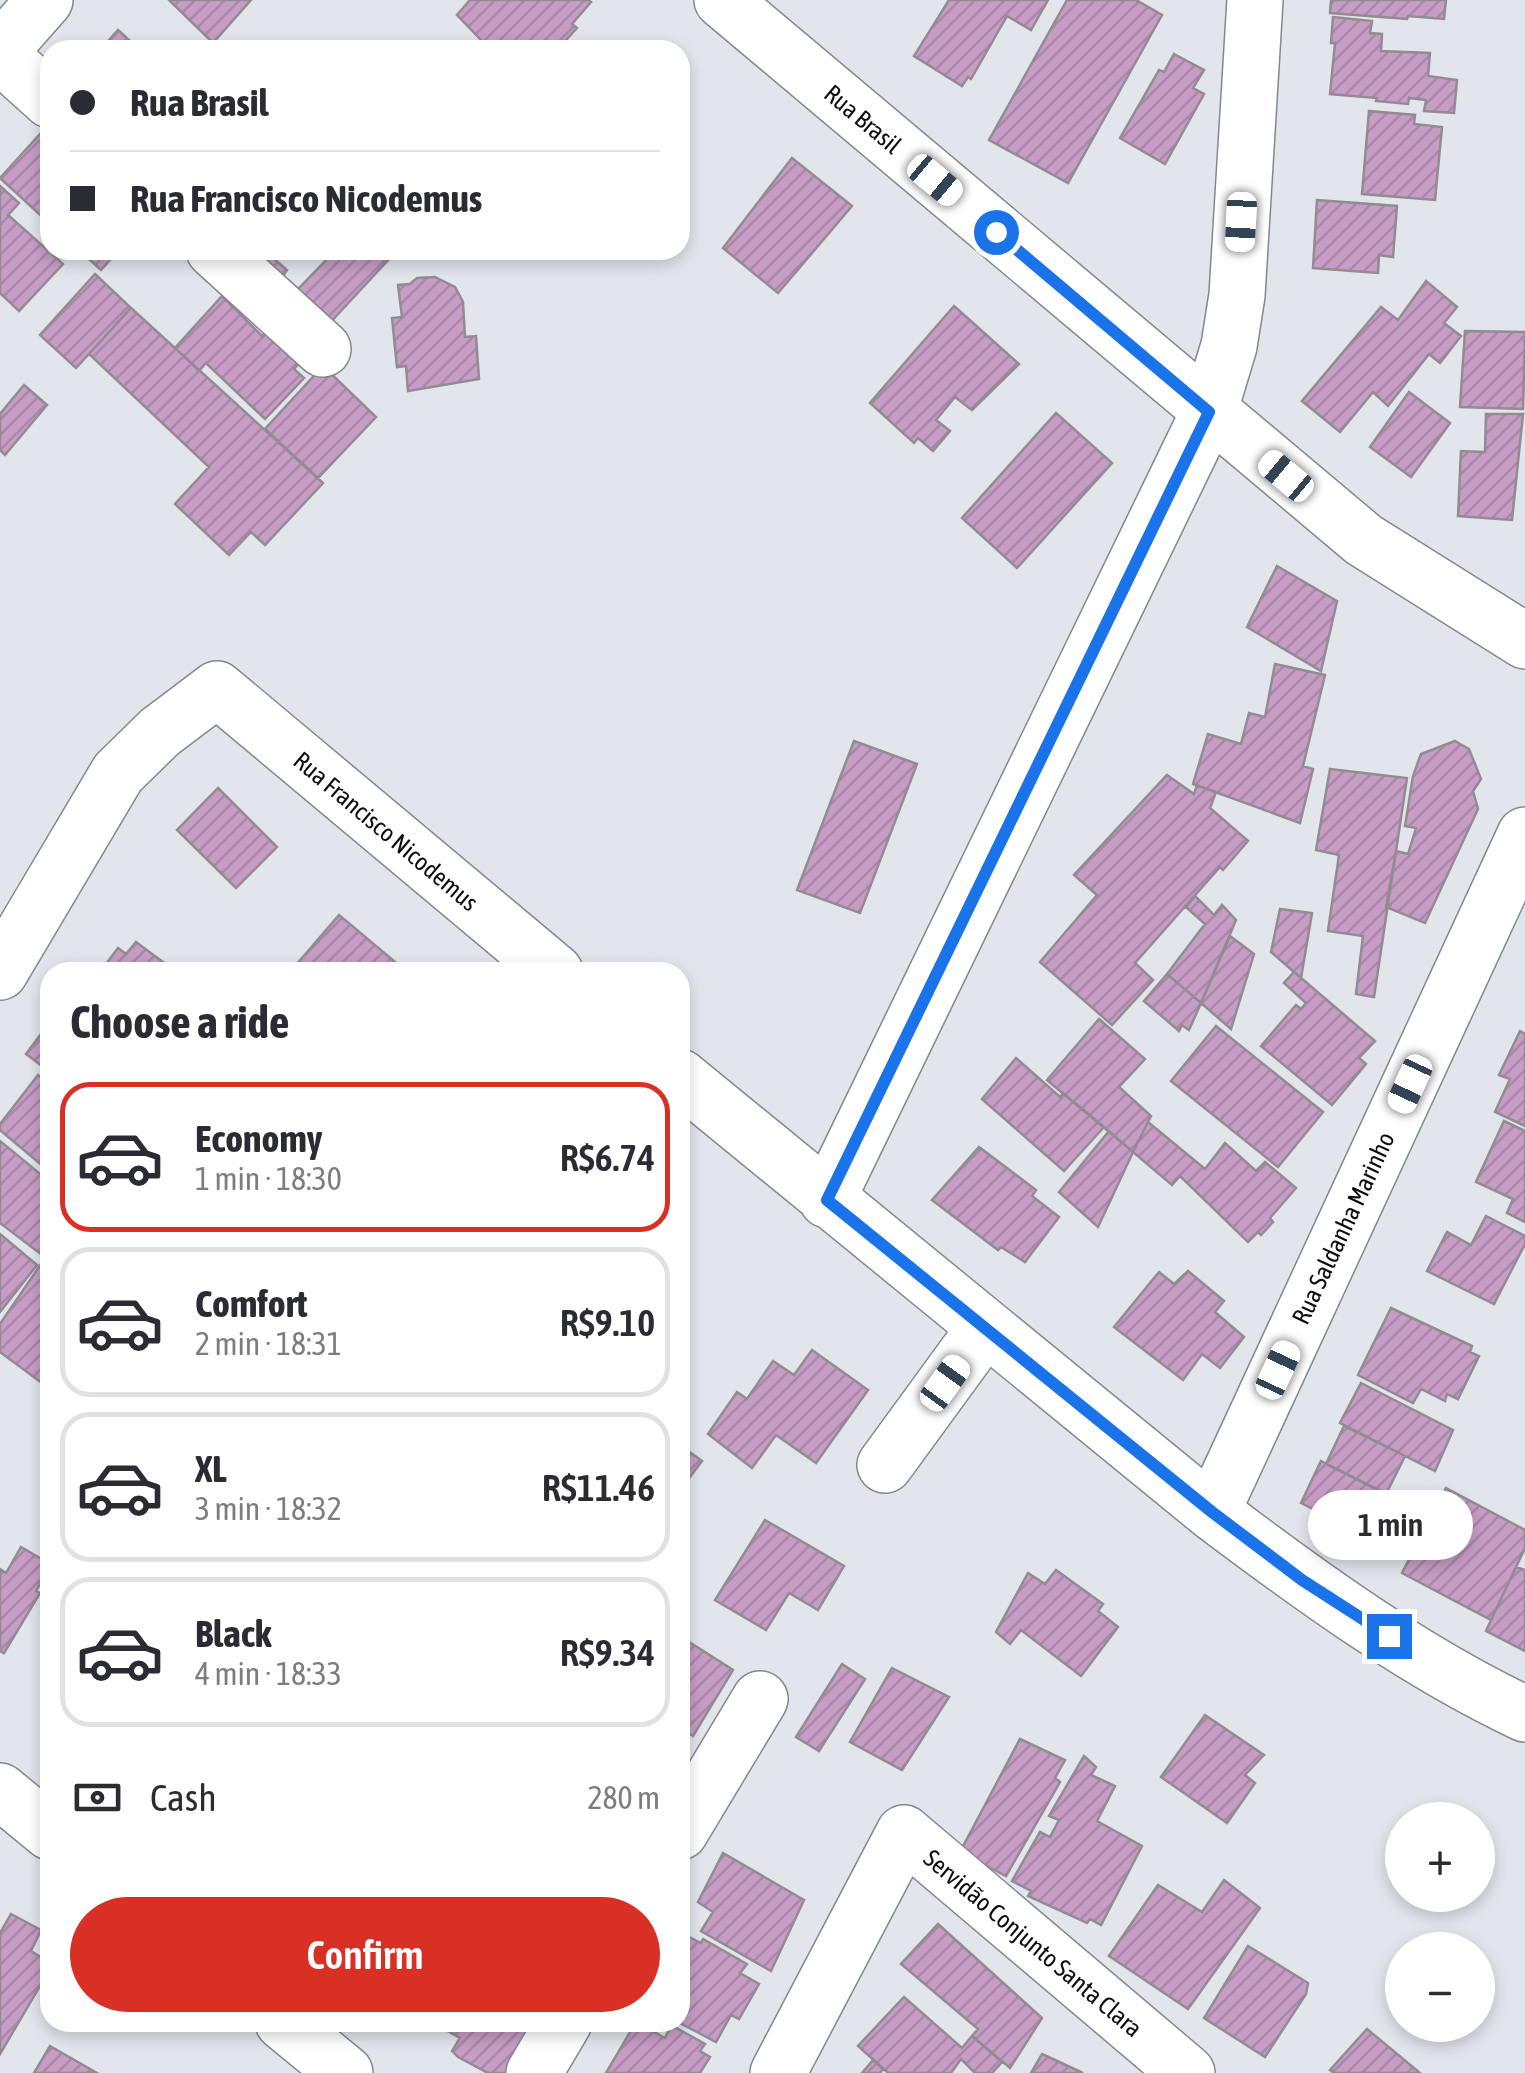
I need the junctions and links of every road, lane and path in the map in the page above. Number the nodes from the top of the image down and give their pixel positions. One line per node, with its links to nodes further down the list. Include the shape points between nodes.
1 (45, 0): 4 (street)
2 (722, 0): 8 (street, Rua Brasil)
3 (1255, 0): 8 (street, via 1237,296)
4 (0, 53): 5 (street)
5 (40, 91)
6 (225, 260): 7 (street)
7 (323, 349)
8 (1209, 412): 9 (street, Rua Brasil, via 1364,540); 14 (street)
9 (1525, 641)
10 (1525, 835): 17 (street, Rua Saldanha Marinho)
11 (543, 962): 12 (street, Rua Francisco Nicodemus, via 217,689 118,773)
12 (0, 972)
13 (690, 1085): 14 (street)
14 (827, 1200): 15 (street)
15 (985, 1328): 16 (street); 17 (street)
16 (885, 1465)
17 (1212, 1512): 19 (street, via 1302,1580)
18 (760, 1699): 21 (street)
19 (1525, 1714)
20 (0, 1791): 22 (street)
21 (690, 1815)
22 (40, 1824)
23 (295, 2032): 25 (street)
24 (558, 2032): 26 (street)
25 (345, 2073)
26 (534, 2073)
27 (778, 2073): 28 (street, Servidão Conjunto Santa Clara, via 904,1833)
28 (1187, 2073)

